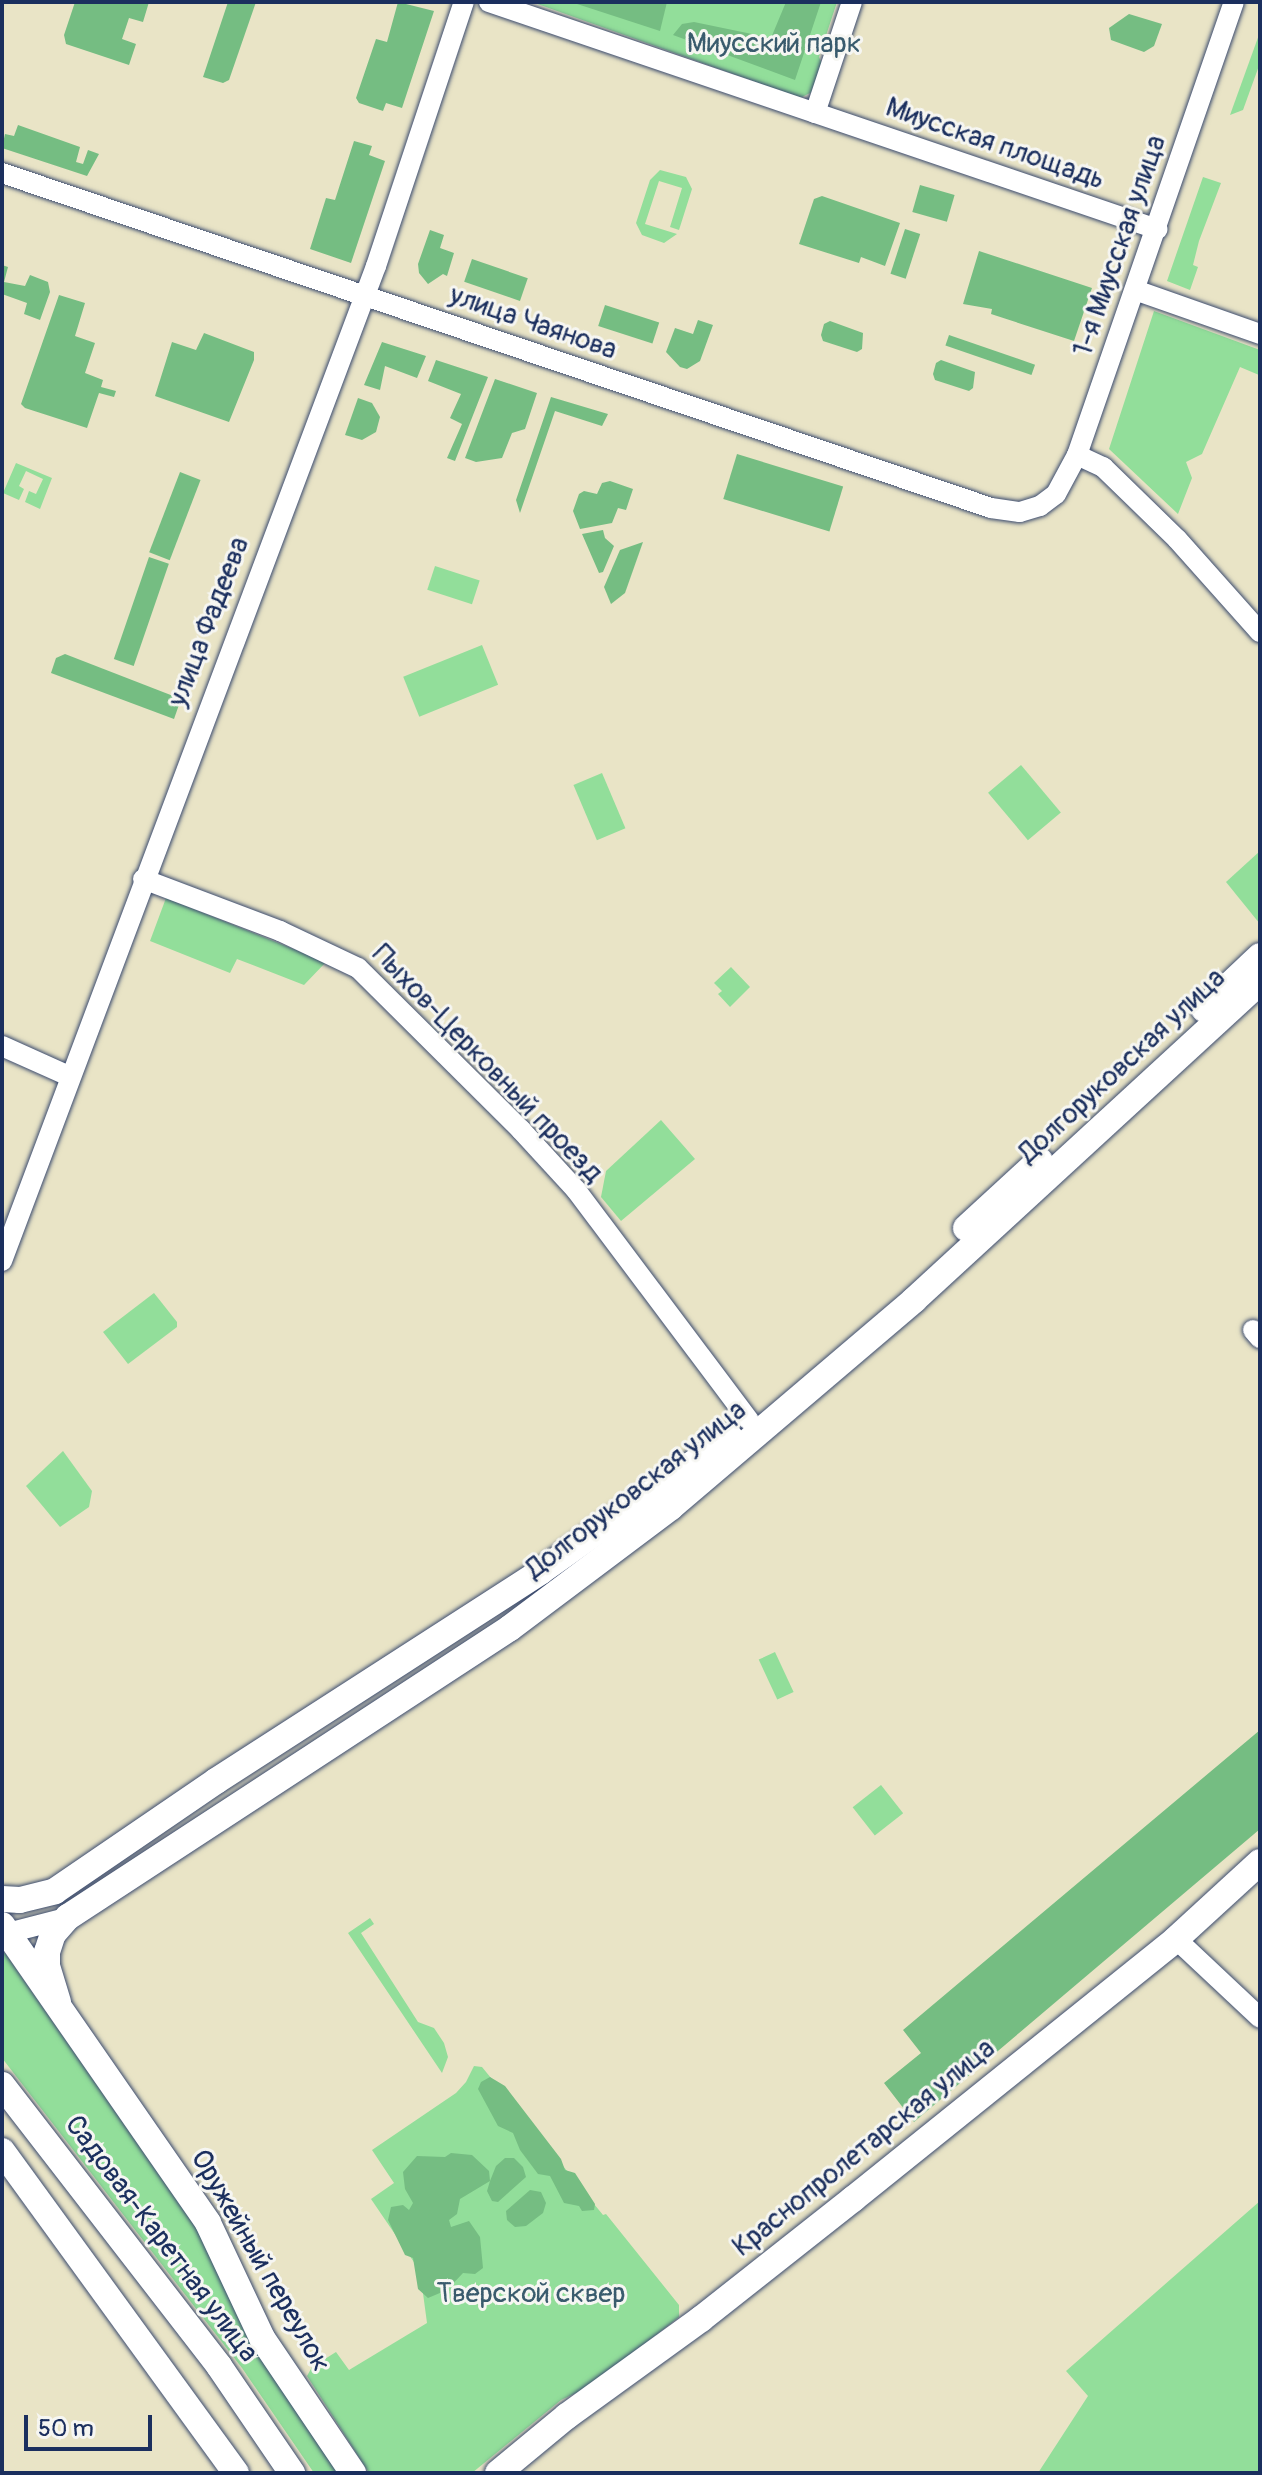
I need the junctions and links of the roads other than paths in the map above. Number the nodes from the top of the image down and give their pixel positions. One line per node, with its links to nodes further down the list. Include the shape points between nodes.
1 (464, 2): 9 (street, улица Фадеева)
2 (489, 2): 5 (street, Миусская площадь)
3 (852, 2): 5 (street)
4 (1234, 2): 7 (street, 1-я Миусская улица)
5 (815, 113): 7 (street, Миусская площадь)
6 (2, 173): 9 (street, улица Чаянова)
7 (1157, 229): 8 (street, 1-я Миусская улица)
8 (1135, 290): 10 (street); 11 (street, 1-я Миусская улица)
9 (364, 295): 12 (street, улица Чаянова, via 991,508 1020,512); 14 (street, улица Фадеева)
10 (1260, 334)
11 (1077, 455): 12 (street, 1-я Миусская улица, via 1065,482); 13 (street, via 1103,467)
12 (1047, 502)
13 (1260, 632)
14 (143, 879): 18 (street, улица Фадеева); 20 (street, Пыхов-Церковный проезд, via 324,950 364,974 576,1190)
15 (1260, 956): 20 (main road, Долгоруковская улица, via 935,1258)
16 (1260, 982): 22 (main road, Долгоруковская улица, via 809,1392 671,1507)
17 (2, 1046): 18 (street)
18 (69, 1076): 19 (street, улица Фадеева)
19 (2, 1261)
20 (749, 1420): 21 (main road, Долгоруковская улица)
21 (493, 1603): 22 (street, via 505,1601 514,1607); 23 (main road, Долгоруковская улица)
22 (510, 1628): 24 (main road, Долгоруковская улица)
23 (216, 1781): 24 (street, via 210,1792 212,1804 223,1811); 26 (main road, Долгоруковская улица)
24 (235, 1809): 28 (main road, Долгоруковская улица)
25 (1260, 1862): 30 (main road, Краснопролетарская улица)
26 (55, 1891): 27 (main road, Долгоруковская улица); 29 (main road)
27 (2, 1899)
28 (68, 1917): 29 (street); 31 (main road, Долгоруковская улица, via 53,1934 47,1952)
29 (4, 1931): 31 (main road)
30 (1176, 1939): 32 (street); 38 (main road, Краснопролетарская улица, via 811,2233)
31 (58, 2002): 37 (main road, Оружейный переулок, via 208,2223 262,2338)
32 (1260, 2018)
33 (2, 2085): 36 (main road, Садовая-Каретная улица, via 219,2366)
34 (2, 2151): 35 (main road)
35 (236, 2473)
36 (292, 2473)
37 (353, 2473)
38 (498, 2473)

